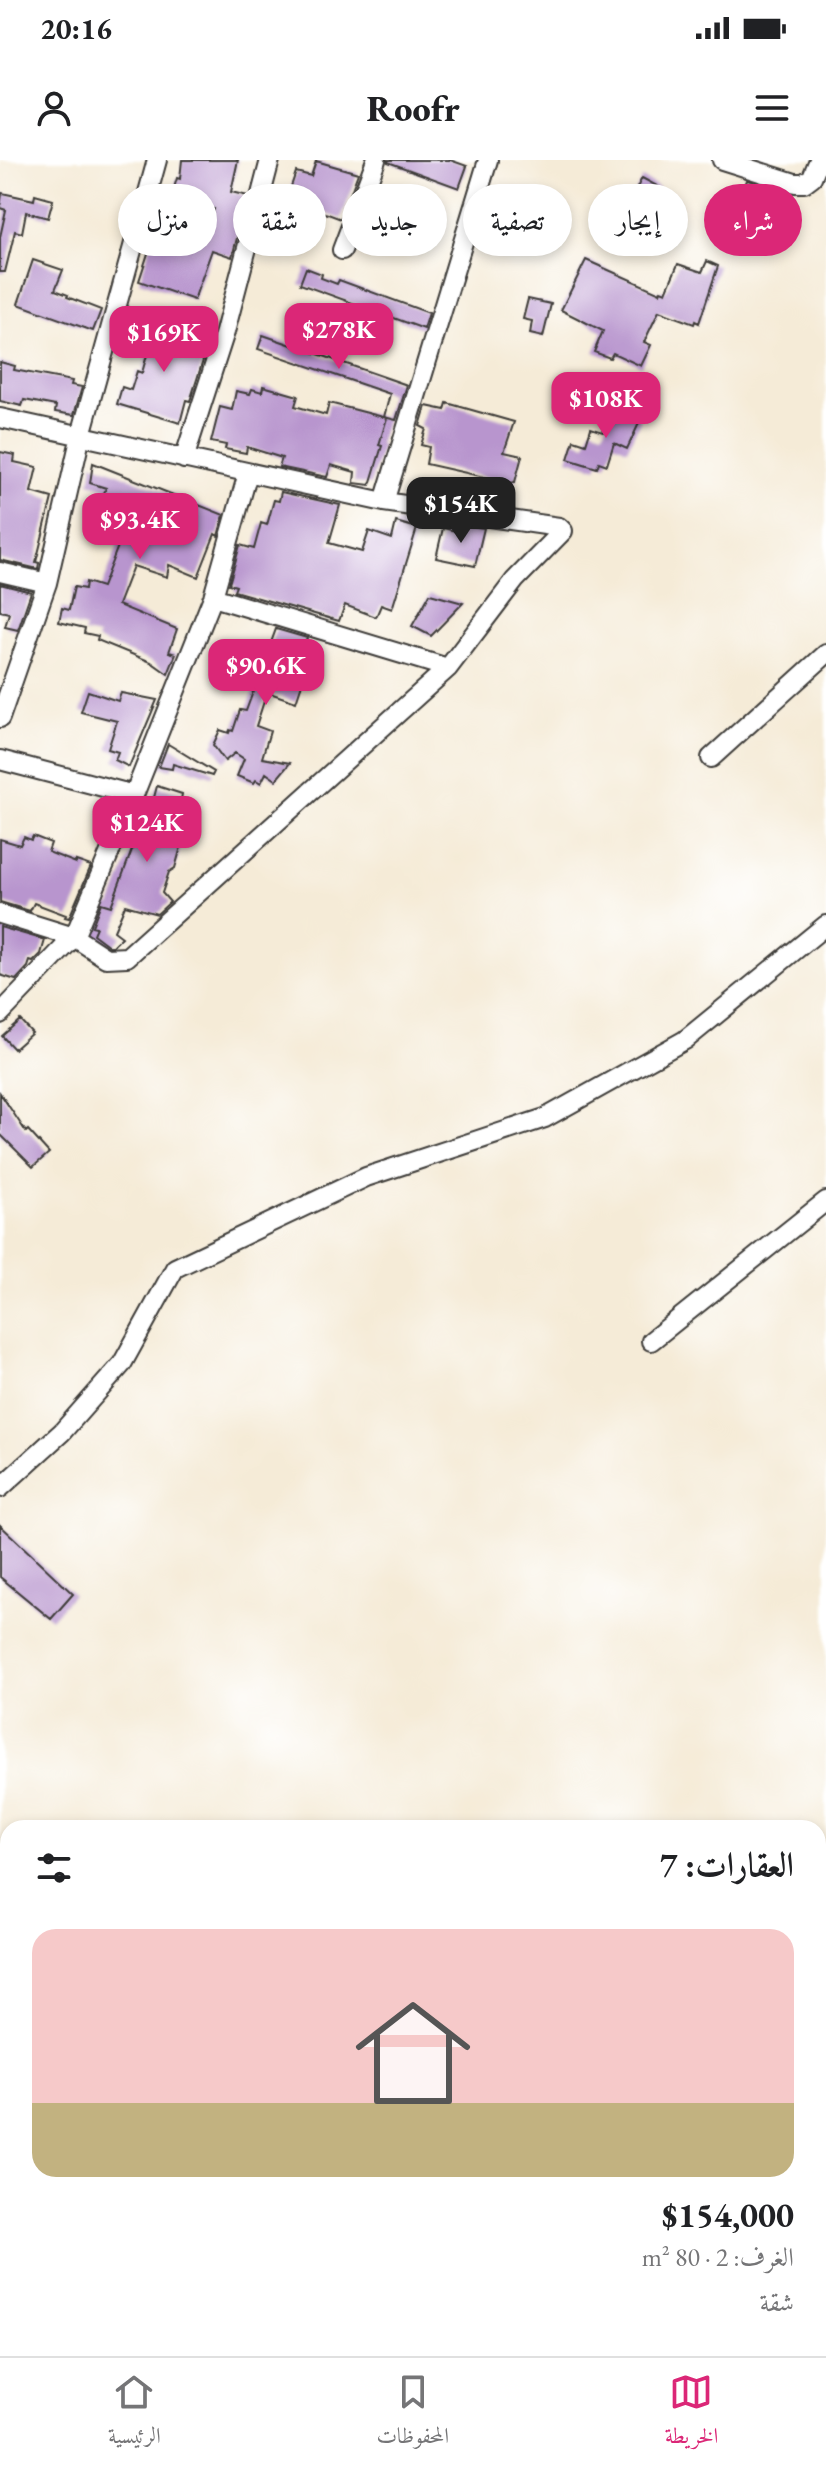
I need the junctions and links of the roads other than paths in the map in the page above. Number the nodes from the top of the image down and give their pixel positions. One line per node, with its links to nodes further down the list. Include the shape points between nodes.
1 (157, 160): 9 (street)
2 (270, 160): 10 (street, via 225,332)
3 (376, 160): 7 (street)
4 (488, 160): 12 (street)
5 (722, 160): 6 (street, via 795,183 812,177)
6 (819, 160)
7 (367, 184)
8 (0, 418): 9 (street)
9 (81, 435): 10 (street); 14 (street)
10 (184, 459): 11 (street)
11 (248, 473): 12 (street); 15 (street)
12 (384, 502): 17 (street, via 562,528)
13 (0, 572): 14 (street)
14 (47, 583): 18 (street)
15 (213, 597): 17 (street); 21 (street)
16 (826, 654): 19 (street)
17 (448, 668): 24 (street, via 127,957 106,958)
18 (0, 718)
19 (711, 758)
20 (0, 760): 21 (street)
21 (134, 795): 24 (street)
22 (0, 914): 24 (street)
23 (826, 925): 28 (street, via 685,1040 545,1118 366,1177 175,1268 122,1364 62,1432)
24 (74, 937): 25 (street)
25 (0, 1014)
26 (826, 1201): 27 (street)
27 (651, 1341)
28 (0, 1488)

